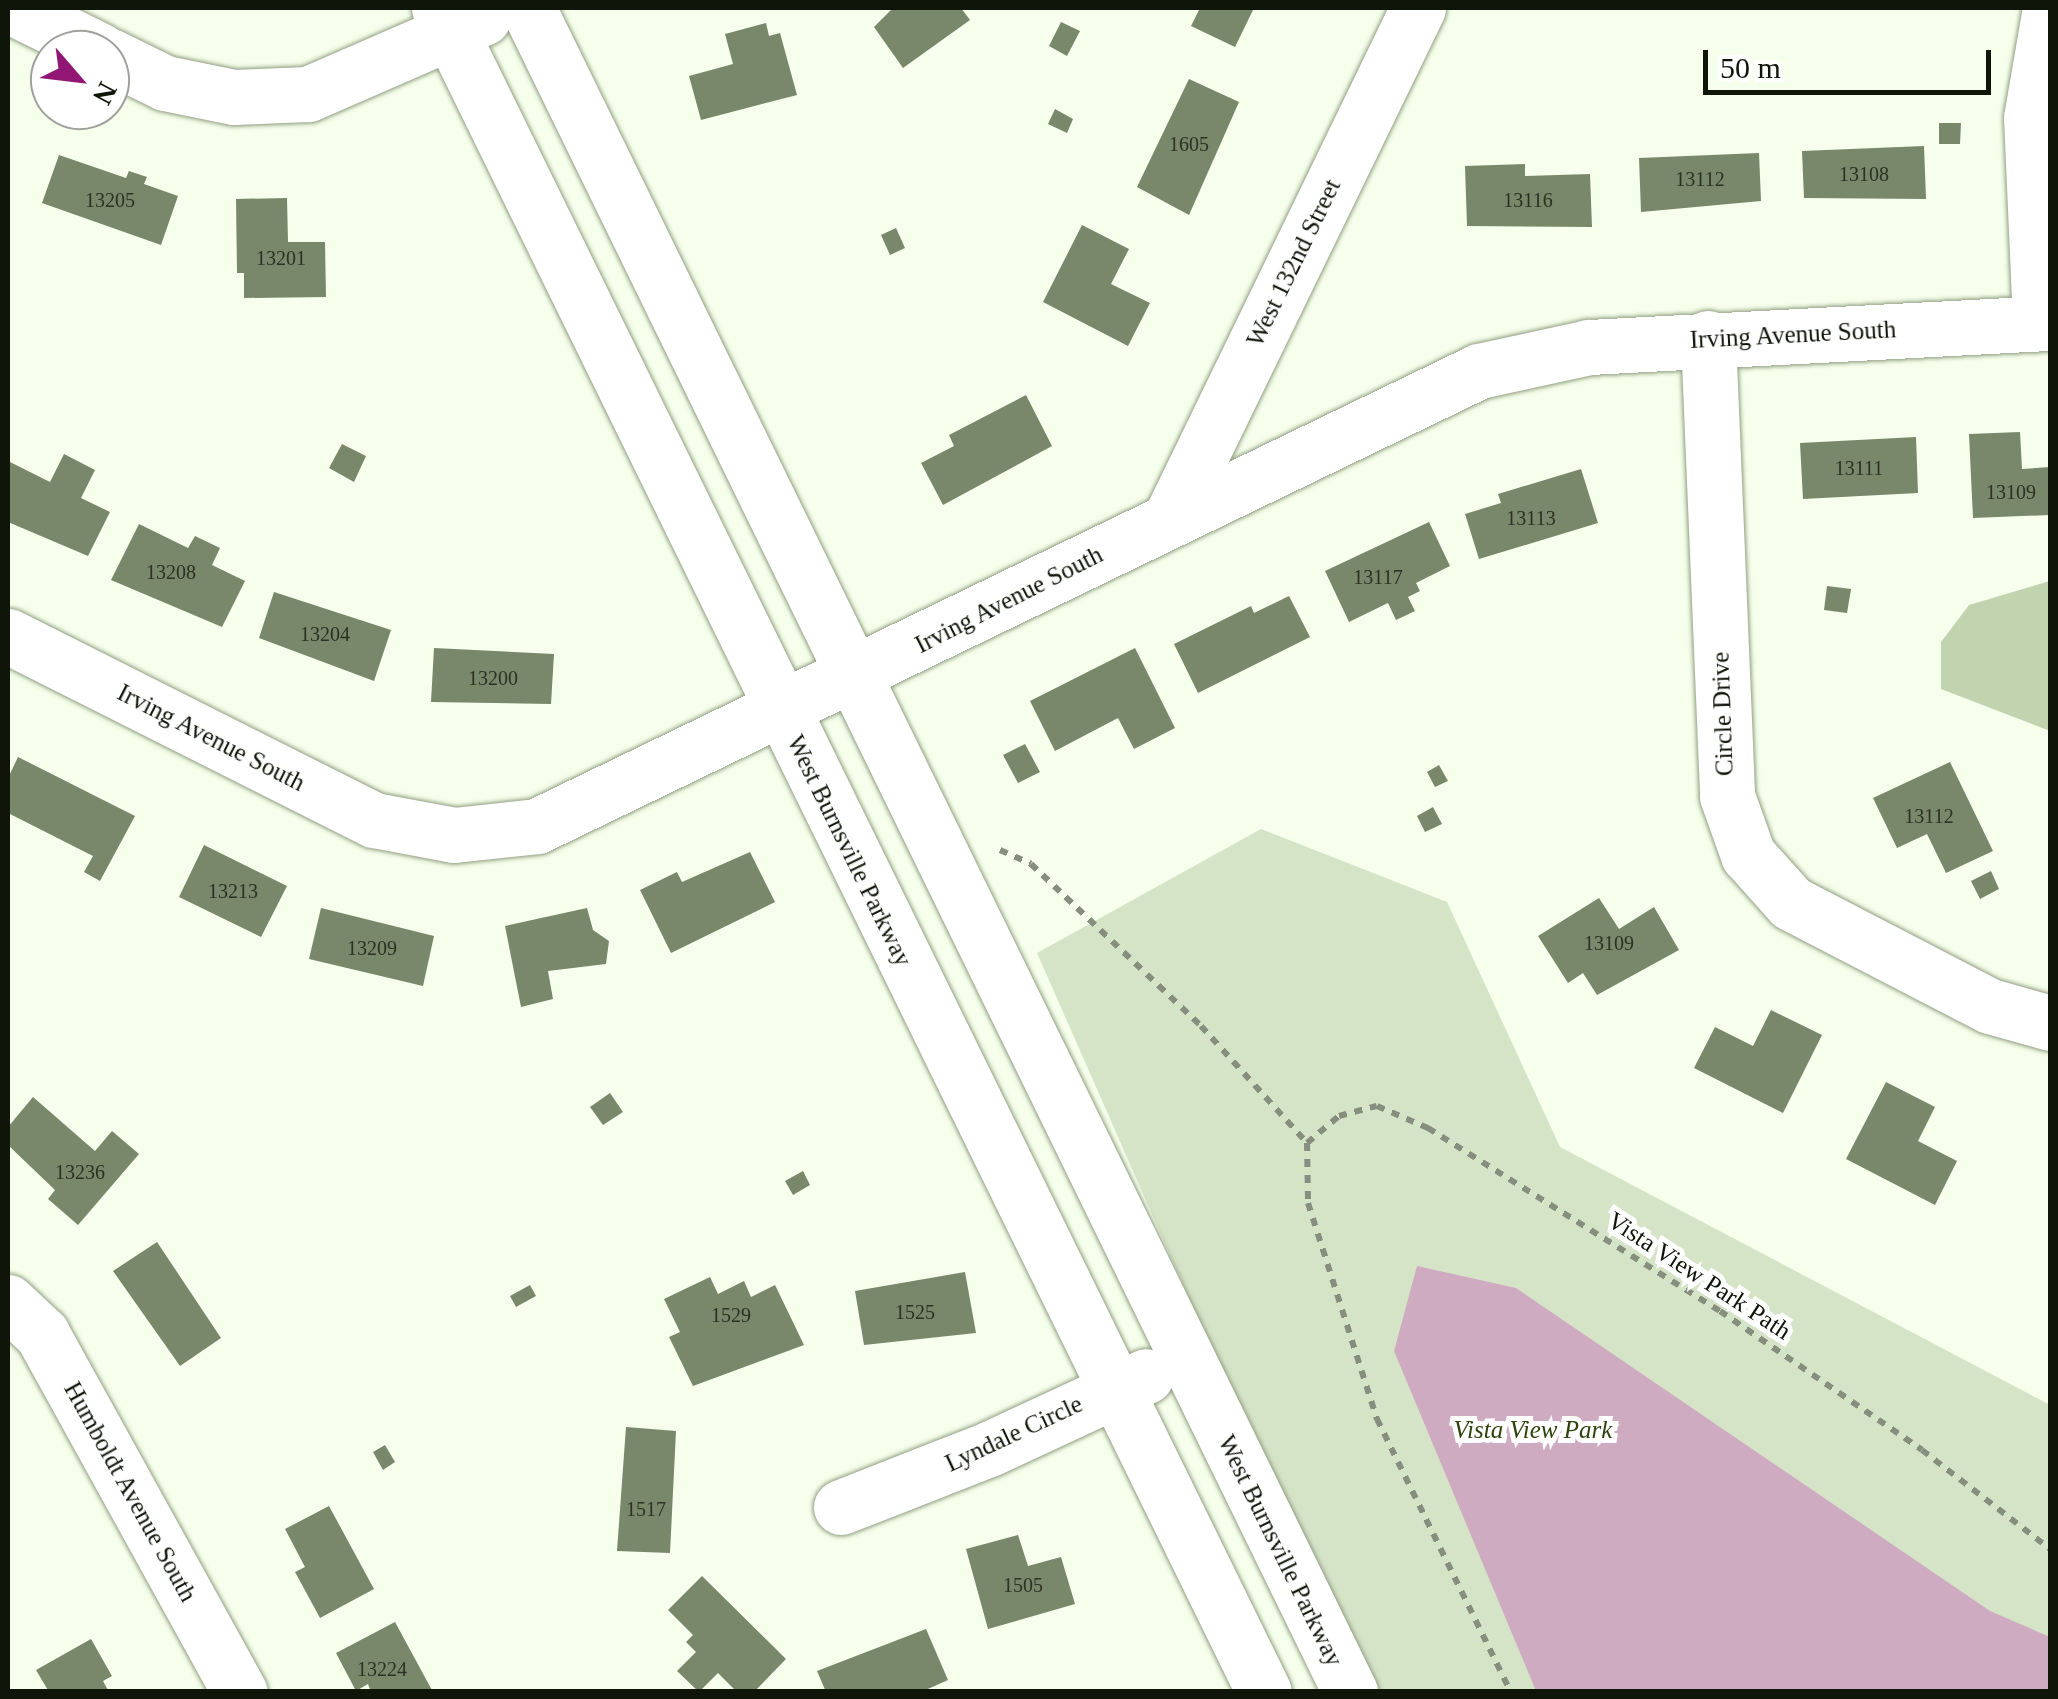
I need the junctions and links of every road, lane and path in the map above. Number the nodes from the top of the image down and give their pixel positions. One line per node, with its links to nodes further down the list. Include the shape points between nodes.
1 (14, 8): 7 (street)
2 (508, 8): 6 (street)
3 (528, 8): 13 (street, West Burnsville Parkway)
4 (1418, 8): 11 (street, West 132nd Street)
5 (2050, 8): 9 (street, via 2031,118)
6 (445, 20): 8 (street, via 308,94 234,98 164,83); 14 (street, West Burnsville Parkway)
7 (58, 30)
8 (130, 66)
9 (2045, 323): 10 (street, Irving Avenue South)
10 (1708, 338): 11 (street, Irving Avenue South, via 1589,346 1479,371); 16 (street, Circle Drive, via 1727,796 1748,854 1791,903 1990,1006)
11 (1170, 519): 13 (street, Irving Avenue South)
12 (8, 636): 14 (street, Irving Avenue South, via 374,820 454,834 536,826)
13 (856, 676): 14 (street, Irving Avenue South); 19 (street, West Burnsville Parkway)
14 (781, 711): 20 (street, West Burnsville Parkway)
15 (1000, 850): 17 (path, via 1031,864 1158,985)
16 (2050, 1022)
17 (1307, 1143): 22 (path, Vista View Park Path, via 1339,1116 1377,1106 1428,1128 1720,1311 1922,1450); 26 (path, via 1308,1203 1376,1419)
18 (8, 1302): 23 (street, Humboldt Avenue South, via 42,1334)
19 (1185, 1358): 20 (street, Lyndale Circle); 25 (street, West Burnsville Parkway)
20 (1114, 1389): 21 (street, Lyndale Circle); 24 (street, West Burnsville Parkway)
21 (842, 1507)
22 (2050, 1549)
23 (240, 1692)
24 (1264, 1692)
25 (1350, 1692)
26 (1511, 1692)

